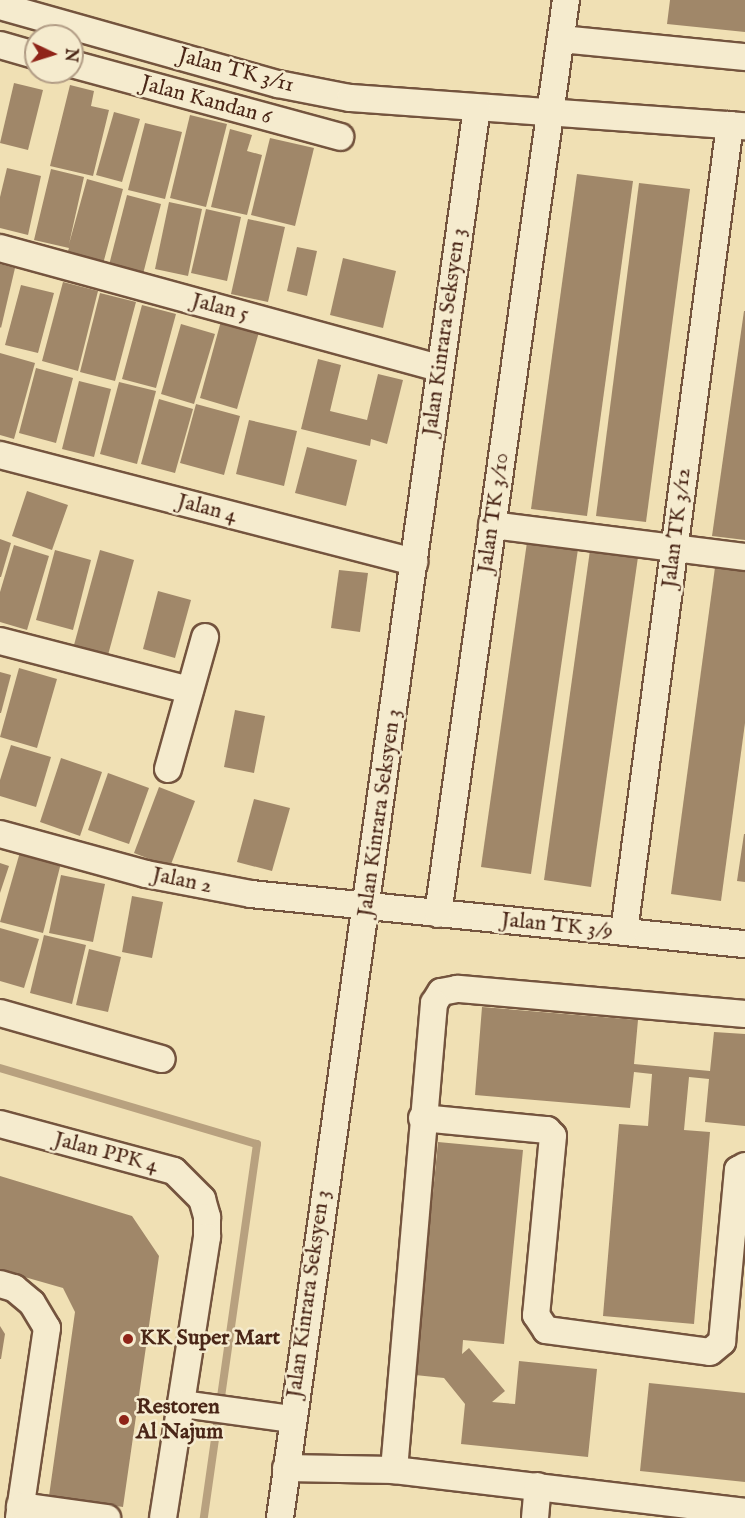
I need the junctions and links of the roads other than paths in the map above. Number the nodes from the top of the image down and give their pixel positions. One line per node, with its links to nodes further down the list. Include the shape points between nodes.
1 (567, 0): 3 (street, Jalan TK 3/10)
2 (0, 6): 8 (street, Jalan TK 3/11, via 278,84 350,98)
3 (561, 39): 6 (street); 9 (street, Jalan TK 3/10)
4 (0, 45): 5 (street)
5 (24, 52)
6 (745, 57)
7 (84, 67): 11 (street, Jalan Kandan 6)
8 (477, 108): 9 (street, Jalan TK 3/11); 13 (street, Jalan Kinrara Seksyen 3)
9 (550, 113): 10 (street, Jalan TK 3/11); 15 (street, Jalan TK 3/10)
10 (737, 125): 16 (street, Jalan TK 3/12)
11 (340, 137)
12 (0, 248): 13 (street, Jalan 5)
13 (440, 369): 18 (street, Jalan Kinrara Seksyen 3)
14 (0, 455): 18 (street, Jalan 4)
15 (492, 525): 16 (street); 25 (street, Jalan TK 3/10)
16 (674, 548): 17 (street); 26 (street, Jalan TK 3/12)
17 (745, 557)
18 (414, 562): 24 (street, Jalan Kinrara Seksyen 3)
19 (205, 637): 21 (street)
20 (0, 641): 21 (street)
21 (190, 690): 22 (street)
22 (168, 769)
23 (0, 834): 24 (street, Jalan 2, via 189,884)
24 (368, 907): 25 (street, Jalan TK 3/9); 36 (street, Jalan Kinrara Seksyen 3)
25 (438, 914): 26 (street, Jalan TK 3/9)
26 (624, 932): 27 (street, Jalan TK 3/9)
27 (745, 944)
28 (0, 1013): 30 (street)
29 (745, 1014): 31 (street, via 457,989 441,992 434,1003)
30 (162, 1059)
31 (422, 1118): 33 (street, via 547,1130 553,1136 536,1315 546,1330 710,1352 722,1342 738,1170); 38 (street)
32 (0, 1124): 35 (street, Jalan PPK 4, via 174,1171 202,1199 207,1237)
33 (745, 1166)
34 (0, 1284): 40 (street, via 14,1288 32,1303 47,1328)
35 (192, 1405): 36 (street); 43 (street, Jalan PPK 4)
36 (281, 1418): 37 (street, Jalan Kinrara Seksyen 3)
37 (286, 1468): 38 (street); 44 (street, Jalan Kinrara Seksyen 3)
38 (394, 1470): 39 (street)
39 (538, 1486): 41 (street); 45 (street)
40 (20, 1512): 42 (street)
41 (745, 1512)
42 (107, 1518)
43 (163, 1518)
44 (280, 1518)
45 (535, 1518)

